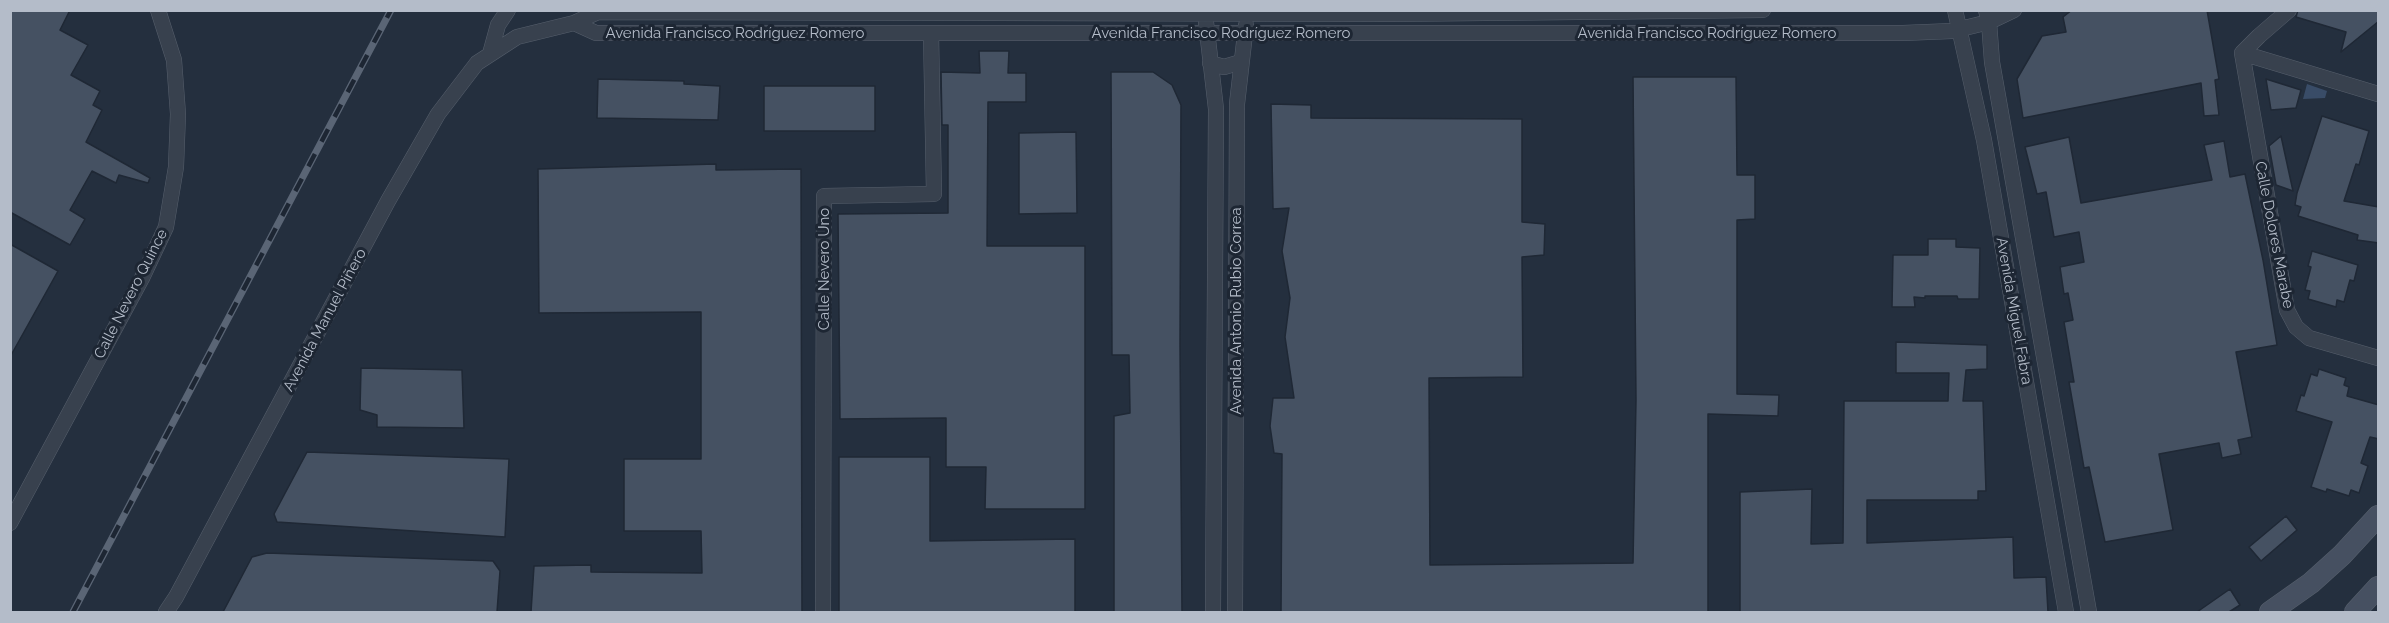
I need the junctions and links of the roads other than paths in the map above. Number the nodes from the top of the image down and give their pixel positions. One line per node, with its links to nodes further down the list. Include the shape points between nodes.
1 (158, 10): 23 (street, Calle Nevero Quince, via 174,60 178,114 176,167 165,227 142,278)
2 (508, 10): 17 (street, via 498,25)
3 (1763, 10): 9 (street, Avenida Francisco Rodríguez Romero)
4 (1955, 10): 12 (street, Avenida Miguel Fabra)
5 (2014, 10): 10 (street, Avenida Francisco Rodríguez Romero)
6 (2289, 10): 16 (street)
7 (625, 12): 8 (street, Avenida Francisco Rodríguez Romero); 11 (street, Avenida Francisco Rodríguez Romero, via 598,12)
8 (1206, 12): 9 (street, Avenida Francisco Rodríguez Romero); 14 (street, Avenida Antonio Rubio Correa)
9 (1247, 12): 15 (street, Avenida Antonio Rubio Correa)
10 (1988, 16): 12 (street, Avenida Francisco Rodríguez Romero); 31 (street, Avenida Miguel Fabra, via 1992,62)
11 (574, 23): 13 (street, Avenida Francisco Rodríguez Romero, via 596,33); 17 (street, Avenida Manuel Piñero, via 517,37)
12 (1960, 29): 15 (street, Avenida Francisco Rodríguez Romero, via 1903,33); 30 (street, Avenida Miguel Fabra, via 1984,140)
13 (931, 33): 14 (street, Avenida Francisco Rodríguez Romero); 27 (street, Calle Nevero Uno, via 934,194 824,196)
14 (1206, 33): 15 (street, Avenida Francisco Rodríguez Romero); 19 (street, Avenida Antonio Rubio Correa)
15 (1244, 33): 18 (street, Avenida Antonio Rubio Correa)
16 (2242, 53): 20 (street); 21 (street, Calle Dolores Marabe, via 2287,310 2296,327 2309,338)
17 (490, 54): 25 (street, Avenida Manuel Piñero, via 477,63 438,114 393,192)
18 (1241, 62): 19 (street, Avenida Francisco Rodríguez Romero, via 1224,67); 29 (street, Avenida Antonio Rubio Correa, via 1237,116)
19 (1210, 63): 28 (street, Avenida Antonio Rubio Correa, via 1215,109)
20 (2379, 94)
21 (2379, 358)
22 (2379, 516): 32 (main road, via 2311,583)
23 (10, 523)
24 (2379, 587): 33 (main road)
25 (174, 605): 26 (street, Avenida Manuel Piñero)
26 (166, 612)
27 (823, 612)
28 (1213, 612)
29 (1235, 612)
30 (2066, 612)
31 (2089, 612)
32 (2270, 612)
33 (2355, 612)

